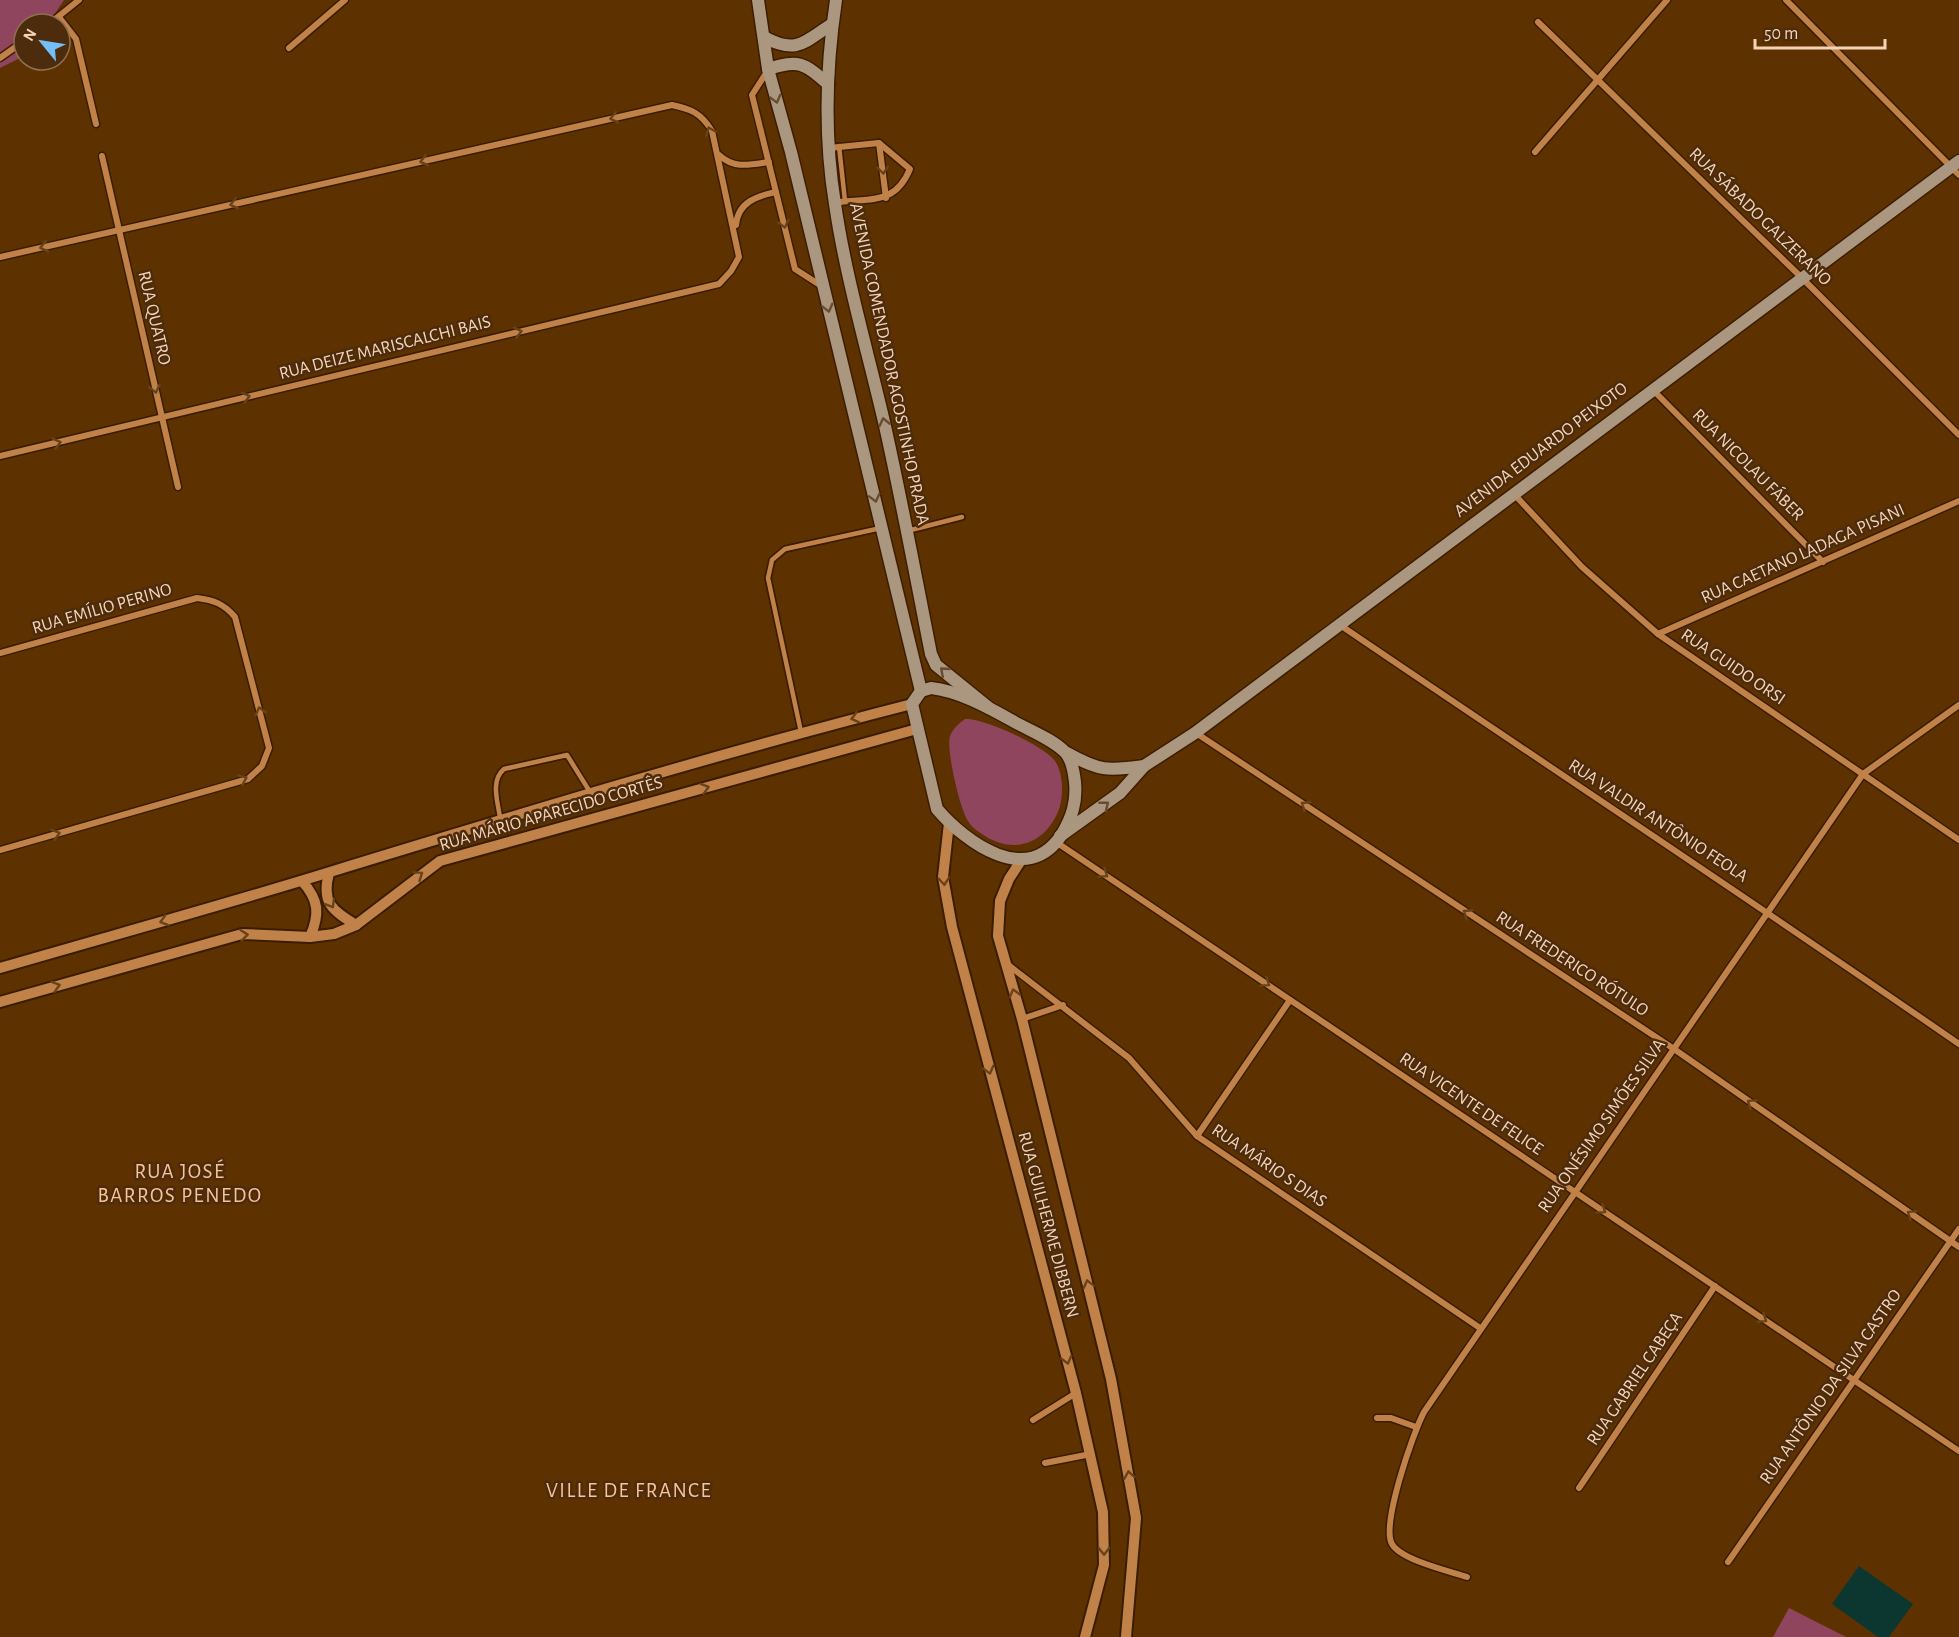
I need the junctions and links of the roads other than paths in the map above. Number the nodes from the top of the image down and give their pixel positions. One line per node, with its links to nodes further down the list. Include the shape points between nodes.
1 (79, 0): 7 (street)
2 (345, 0): 12 (street)
3 (758, 0): 11 (main road)
4 (836, 0): 9 (main road, AVENIDA COMENDADOR AGOSTINHO PRADA)
5 (1667, 0): 14 (street)
6 (1785, 0): 23 (street)
7 (66, 12)
8 (1538, 22): 14 (street, RUA SÁBADO GALZERANO)
9 (832, 24): 11 (main road, via 794,47 781,47); 15 (main road, AVENIDA COMENDADOR AGOSTINHO PRADA)
10 (72, 35): 16 (street)
11 (764, 37): 13 (main road)
12 (289, 48)
13 (768, 69): 15 (main road, via 797,63); 22 (street, via 752,95); 31 (main road, one-way to 31)
14 (1598, 81): 19 (street); 30 (street, RUA SÁBADO GALZERANO)
15 (828, 84): 18 (main road, AVENIDA COMENDADOR AGOSTINHO PRADA)
16 (96, 124)
17 (879, 143): 18 (street); 25 (street, one-way to 25); 25 (street, via 910,169 903,186)
18 (834, 147): 26 (main road, AVENIDA COMENDADOR AGOSTINHO PRADA)
19 (1535, 152)
20 (718, 154): 22 (street, via 732,165); 27 (street, RUA DEIZE MARISCALCHI BAIS, one-way to 27, via 704,118 691,109 672,105); 28 (street, RUA DEIZE MARISCALCHI BAIS)
21 (102, 156): 27 (street, RUA QUATRO)
22 (769, 162): 24 (street)
23 (1956, 167): 30 (main road, AVENIDA EDUARDO PEIXOTO)
24 (776, 192): 28 (street, RUA DEIZE MARISCALCHI BAIS, via 754,197 736,219); 31 (street, one-way to 31, via 795,269)
25 (886, 198): 26 (street)
26 (839, 202): 41 (main road, AVENIDA COMENDADOR AGOSTINHO PRADA, one-way to 26)
27 (119, 230): 29 (street, RUA DEIZE MARISCALCHI BAIS, one-way to 29); 33 (street, RUA QUATRO, one-way to 33)
28 (735, 232): 33 (street, RUA DEIZE MARISCALCHI BAIS, one-way to 28, via 719,284 739,257)
29 (0, 257)
30 (1802, 278): 32 (main road, AVENIDA EDUARDO PEIXOTO); 34 (street, RUA SÁBADO GALZERANO)
31 (823, 287): 40 (main road, one-way to 40)
32 (1652, 389): 37 (main road, AVENIDA EDUARDO PEIXOTO); 42 (street, RUA NICOLAU FÁBER)
33 (162, 417): 35 (street, RUA DEIZE MARISCALCHI BAIS, one-way to 33); 36 (street, RUA QUATRO)
34 (1959, 435)
35 (0, 456)
36 (178, 487)
37 (1512, 492): 43 (main road, AVENIDA EDUARDO PEIXOTO); 44 (street, RUA GUIDO ORSI, via 1582,567)
38 (1959, 501): 42 (street, RUA CAETANO LADAGA PISANI)
39 (963, 517): 41 (lane)
40 (883, 527): 46 (main road); 51 (lane, via 785,549 772,560 768,578)
41 (907, 531): 49 (main road, AVENIDA COMENDADOR AGOSTINHO PRADA, one-way to 41, via 936,665)
42 (1823, 561): 44 (street, RUA CAETANO LADAGA PISANI)
43 (1339, 625): 52 (main road, AVENIDA EDUARDO PEIXOTO); 65 (street, RUA VALDIR ANTÔNIO FEOLA)
44 (1659, 634): 55 (street, RUA GUIDO ORSI)
45 (0, 653): 61 (street, RUA EMÍLIO PERINO, one-way to 45, via 248,779 262,766 269,748 235,617 227,607 213,600 197,598)
46 (921, 691): 47 (main road); 49 (main road, via 942,689)
47 (912, 704): 50 (main road); 51 (street, RUA MÁRIO APARECIDO CORTÊS, one-way to 51)
48 (1959, 705): 55 (street, RUA ONÉSIMO SIMÕES SILVA)
49 (989, 708): 53 (main road, AVENIDA EDUARDO PEIXOTO)
50 (917, 729): 58 (main road, via 937,809); 66 (street, RUA MÁRIO APARECIDO CORTÊS, one-way to 50, via 440,861)
51 (801, 732): 56 (street, RUA MÁRIO APARECIDO CORTÊS)
52 (1195, 733): 54 (main road, AVENIDA EDUARDO PEIXOTO); 75 (street, RUA FREDERICO RÓTULO, one-way to 52)
53 (1067, 753): 54 (main road, AVENIDA EDUARDO PEIXOTO, via 1095,768); 59 (main road, via 1076,794 1072,817)
54 (1144, 766): 59 (main road, AVENIDA EDUARDO PEIXOTO, one-way to 54, via 1120,793)
55 (1863, 774): 60 (street, RUA GUIDO ORSI); 65 (street, RUA ONÉSIMO SIMÕES SILVA)
56 (591, 793): 57 (street, RUA MÁRIO APARECIDO CORTÊS); 57 (lane, via 567,754 504,768 495,782)
57 (500, 818): 63 (street, RUA MÁRIO APARECIDO CORTÊS)
58 (949, 822): 62 (main road, via 989,852); 84 (street, RUA GUILHERME DIBBERN, one-way to 84, via 943,877 952,927)
59 (1058, 839): 62 (main road, AVENIDA EDUARDO PEIXOTO, via 1037,855); 70 (street, RUA VICENTE DE FELICE, one-way to 70)
60 (1959, 840)
61 (0, 850)
62 (1022, 859): 68 (street, RUA GUILHERME DIBBERN, via 1000,901 998,936)
63 (329, 873): 64 (street, RUA MÁRIO APARECIDO CORTÊS); 66 (street, one-way to 66, via 325,889 328,903)
64 (302, 881): 67 (street, via 318,904); 69 (street, RUA MÁRIO APARECIDO CORTÊS, one-way to 69)
65 (1769, 912): 74 (street, RUA VALDIR ANTÔNIO FEOLA); 75 (street, RUA ONÉSIMO SIMÕES SILVA)
66 (356, 925): 67 (street, RUA MÁRIO APARECIDO CORTÊS, via 334,934)
67 (310, 937): 71 (street, RUA MÁRIO APARECIDO CORTÊS, one-way to 67, via 243,934)
68 (1005, 963): 72 (street, RUA MÁRIO S DIAS); 73 (street, RUA GUILHERME DIBBERN, one-way to 68)
69 (0, 968)
70 (1290, 1000): 76 (street); 77 (street, RUA VICENTE DE FELICE)
71 (0, 1002)
72 (1063, 1005): 73 (street); 76 (street, RUA MÁRIO S DIAS, via 1129,1058)
73 (1022, 1019): 95 (street, RUA GUILHERME DIBBERN, one-way to 73, via 1136,1518 1123,1438)
74 (1959, 1044)
75 (1674, 1049): 77 (street, RUA ONÉSIMO SIMÕES SILVA); 79 (street, RUA FREDERICO RÓTULO, one-way to 75)
76 (1197, 1136): 82 (street, RUA MÁRIO S DIAS)
77 (1574, 1191): 81 (street, RUA VICENTE DE FELICE, one-way to 81); 82 (street, RUA ONÉSIMO SIMÕES SILVA)
78 (1959, 1229): 79 (street, RUA ANTÔNIO DA SILVA CASTRO)
79 (1951, 1241): 80 (street, RUA FREDERICO RÓTULO); 83 (street, RUA ANTÔNIO DA SILVA CASTRO)
80 (1959, 1247)
81 (1715, 1286): 83 (street, RUA VICENTE DE FELICE, one-way to 83); 91 (street, RUA GABRIEL CABEÇA)
82 (1480, 1328): 87 (street, RUA ONÉSIMO SIMÕES SILVA)
83 (1854, 1380): 88 (street, RUA VICENTE DE FELICE); 92 (street, RUA ANTÔNIO DA SILVA CASTRO)
84 (1076, 1393): 86 (street); 89 (street, RUA GUILHERME DIBBERN)
85 (1377, 1418): 87 (street, via 1392,1418)
86 (1033, 1420)
87 (1416, 1427): 93 (street, RUA ONÉSIMO SIMÕES SILVA, via 1388,1528 1392,1544 1403,1555)
88 (1959, 1451)
89 (1091, 1454): 90 (street); 94 (street, RUA GUILHERME DIBBERN, one-way to 94, via 1103,1512 1104,1565)
90 (1046, 1463)
91 (1579, 1488)
92 (1728, 1562)
93 (1467, 1577)
94 (1085, 1637)
95 (1126, 1637)

